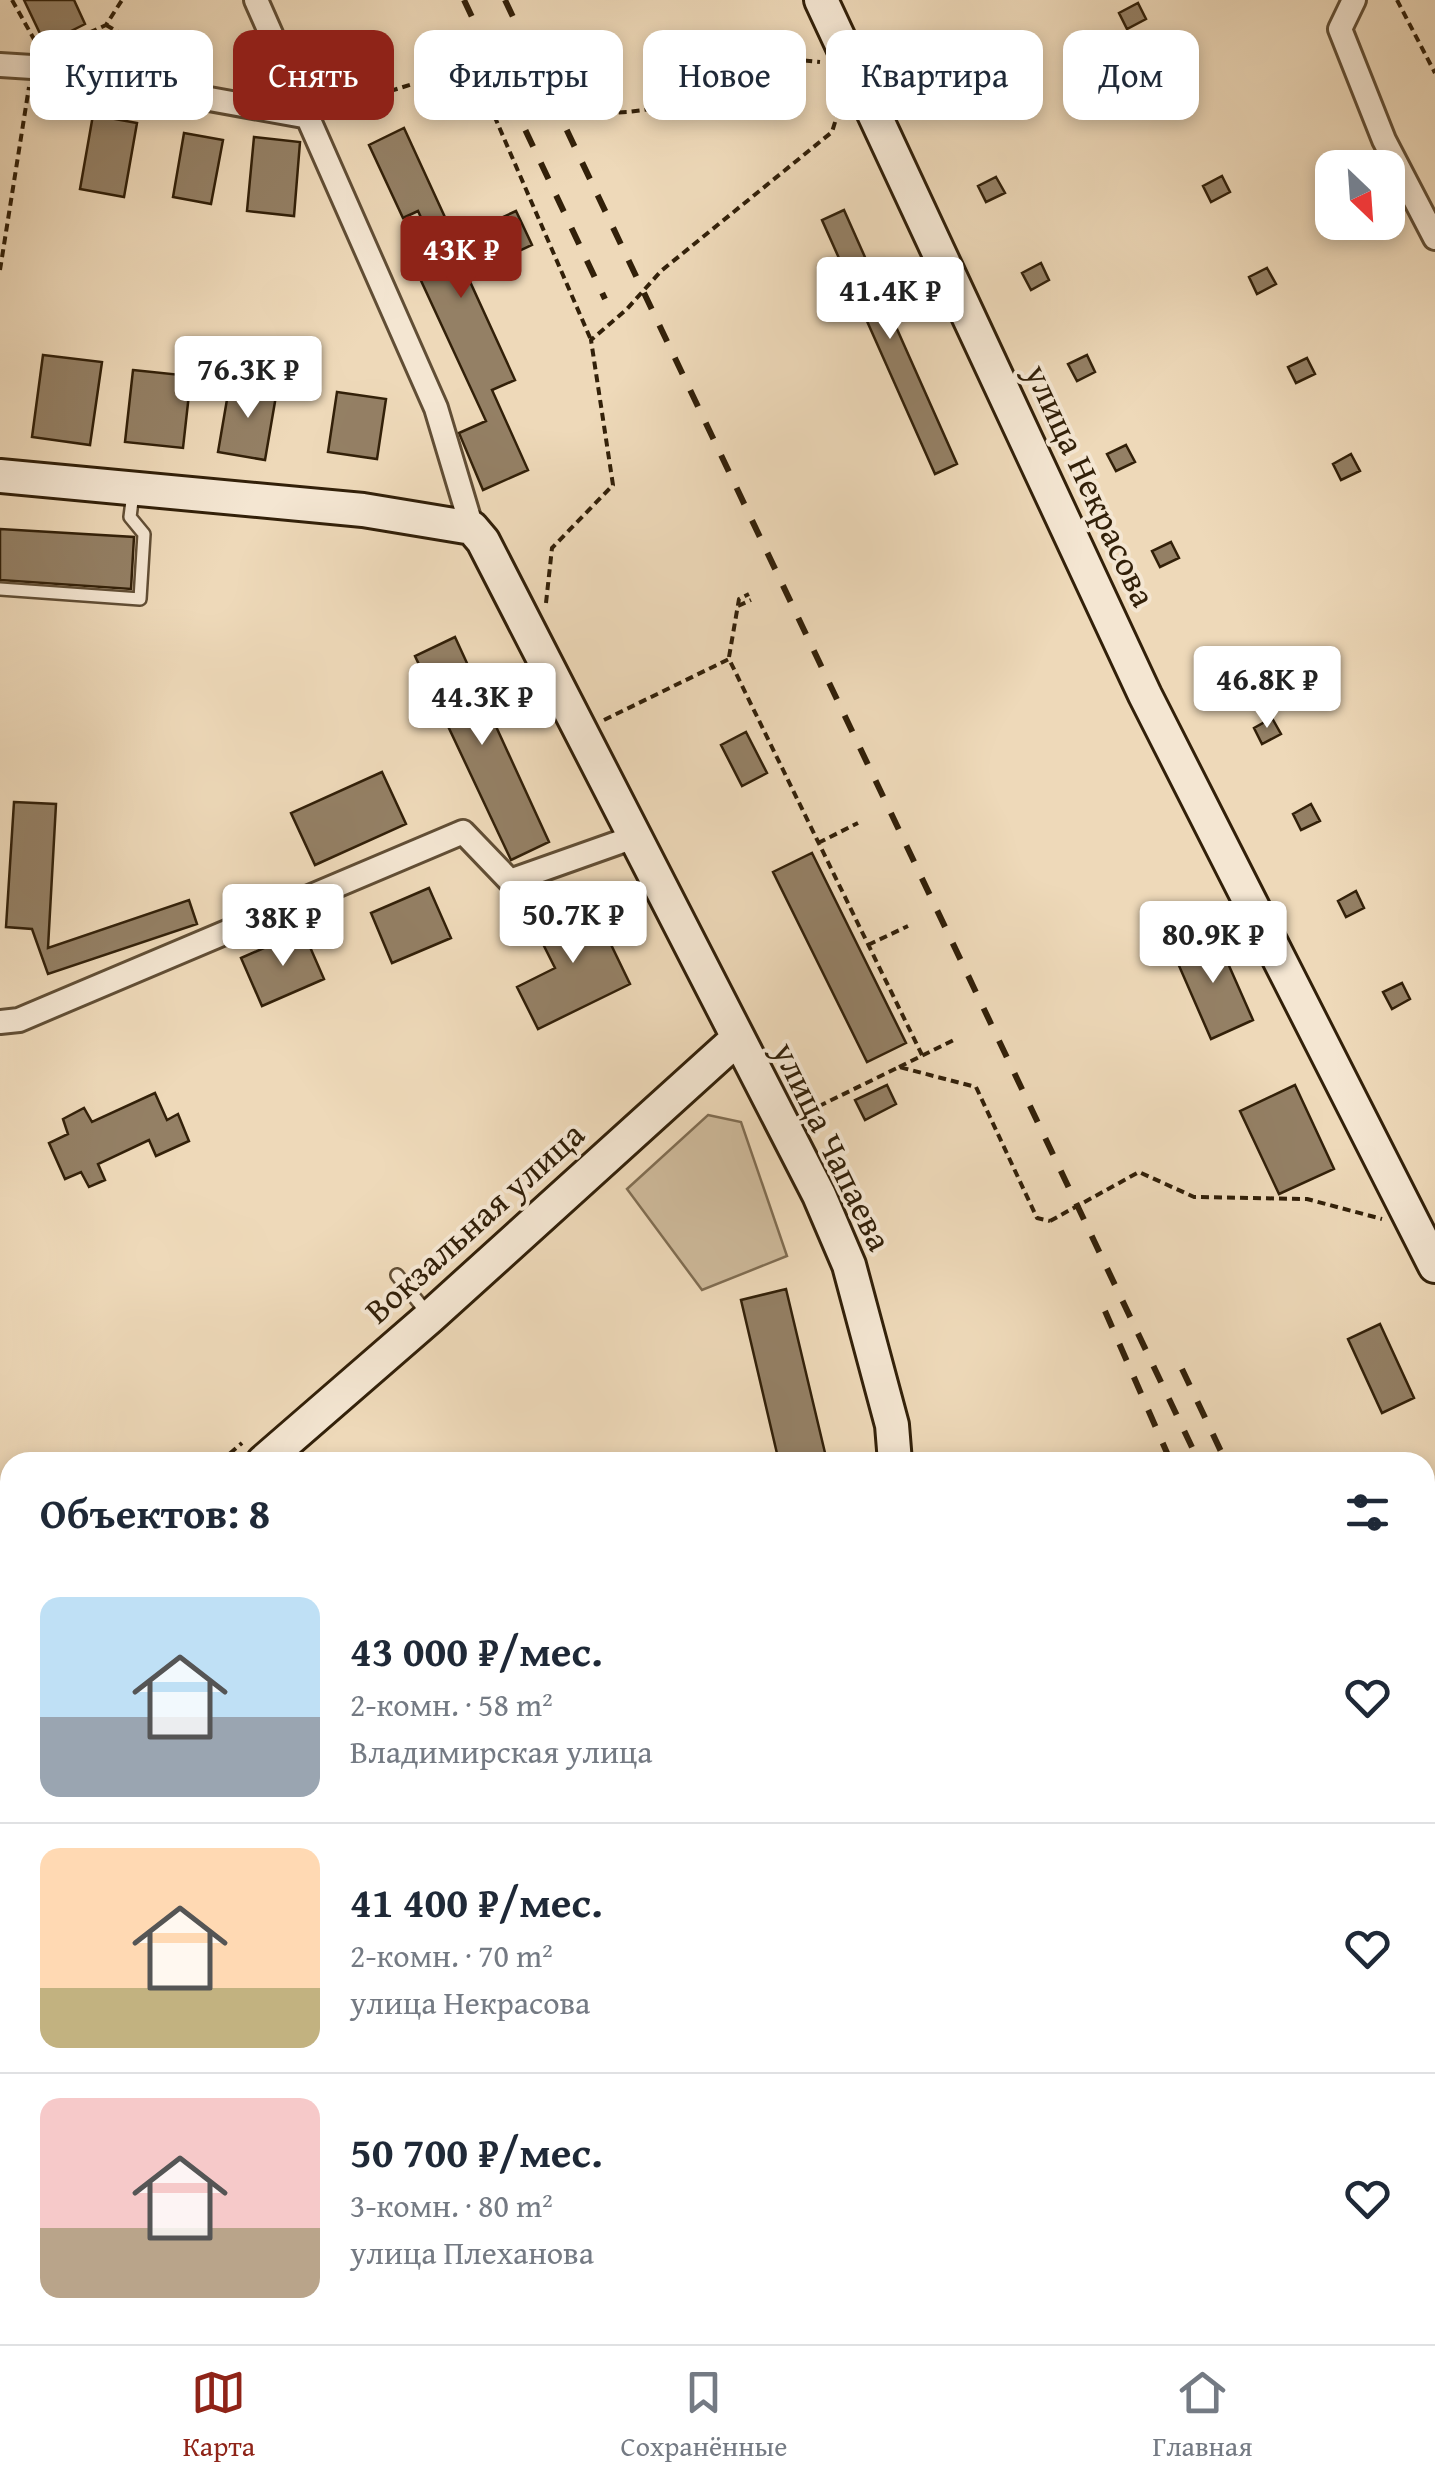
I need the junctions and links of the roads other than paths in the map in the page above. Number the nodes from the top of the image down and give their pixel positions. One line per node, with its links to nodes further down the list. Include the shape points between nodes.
1 (256, 0): 4 (street)
2 (821, 0): 16 (street, улица Некрасова, via 1145,694)
3 (1354, 0): 8 (street, via 1340,29 1384,140)
4 (270, 30)
5 (0, 65): 6 (street)
6 (233, 103)
7 (310, 120): 11 (street, via 436,408)
8 (1435, 238)
9 (0, 476): 10 (street)
10 (133, 488): 11 (street, via 363,510); 12 (lane, via 130,517 144,534 140,598)
11 (472, 528): 13 (street, улица Чапаева)
12 (0, 590)
13 (636, 836): 14 (street, via 510,882 463,832 19,1020); 15 (street, улица Чапаева)
14 (0, 1022)
15 (738, 1039): 18 (street, Вокзальная улица); 20 (street, улица Чапаева, via 849,1265 888,1406)
16 (1429, 1251)
17 (397, 1275): 18 (lane)
18 (430, 1317): 19 (street, Вокзальная улица)
19 (274, 1452)
20 (894, 1452)

